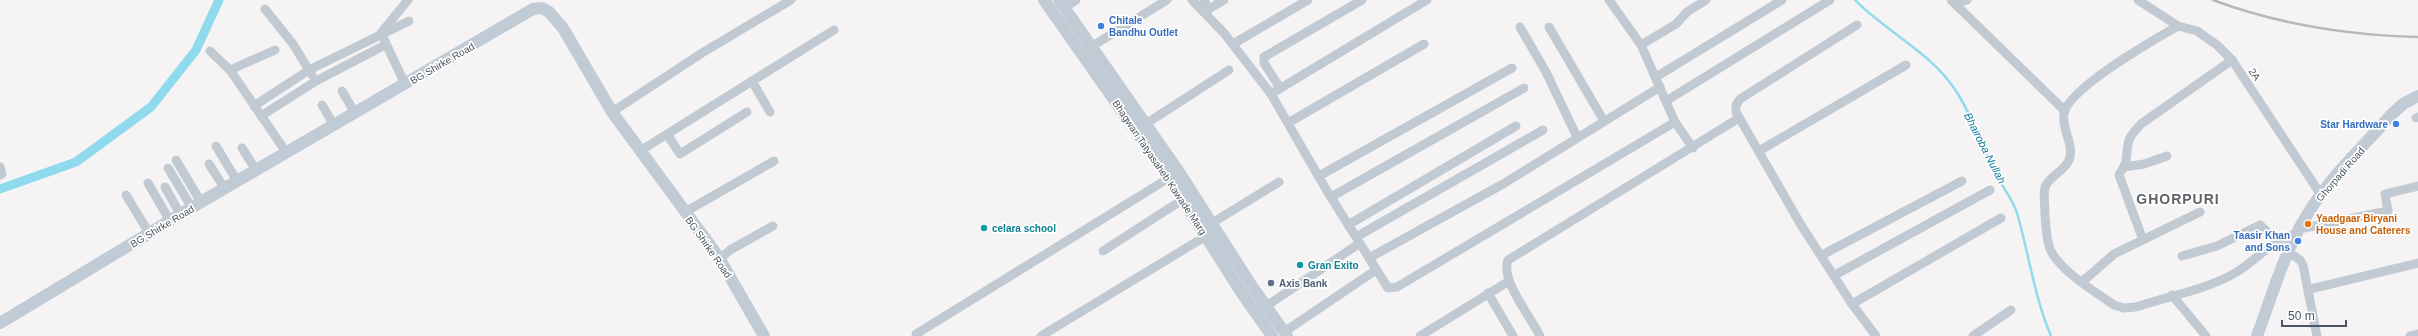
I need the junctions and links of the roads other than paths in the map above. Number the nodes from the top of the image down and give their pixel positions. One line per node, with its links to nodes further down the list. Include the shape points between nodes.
1 (408, 0): 30 (street)
2 (791, 0): 58 (street, via 702,53)
3 (1044, 0): 36 (street, Bhagwan Tatyasaheb Kawade Marg)
4 (1076, 0): 21 (street)
5 (1167, 0): 36 (street)
6 (1192, 0): 23 (street)
7 (1204, 0): 8 (street, via 1209,9)
8 (1224, 0)
9 (1227, 0): 23 (street)
10 (1308, 0): 32 (street)
11 (1362, 0): 49 (street, via 1264,57 1264,63)
12 (1427, 0): 49 (street)
13 (1609, 0): 34 (street)
14 (1706, 0): 34 (street, via 1687,12 1676,24)
15 (1782, 0): 44 (street)
16 (1830, 0): 54 (street)
17 (1967, 0): 19 (street)
18 (2138, 0): 26 (street, 2A)
19 (1953, 1): 57 (street)
20 (543, 4): 47 (street, BG Shirke Road); 58 (street, BG Shirke Road, via 563,28)
21 (1062, 4): 36 (street, Bhagwan Tatyasaheb Kawade Marg)
22 (265, 9): 42 (street, via 293,44)
23 (1205, 13): 32 (street)
24 (409, 21): 30 (street)
25 (1857, 25): 63 (street, via 1740,99 1736,105)
26 (2178, 26): 38 (street, 2A, via 2197,32 2217,44); 57 (street, via 2098,78 2078,95)
27 (1520, 27): 72 (street, via 1546,72)
28 (1549, 27): 64 (street)
29 (834, 30): 45 (street)
30 (381, 33): 31 (street); 42 (street)
31 (385, 44): 46 (street); 47 (street)
32 (1233, 44): 52 (street)
33 (1424, 44): 66 (street)
34 (1641, 45): 44 (street)
35 (275, 50): 41 (street)
36 (1087, 50): 69 (street, Bhagwan Tatyasaheb Kawade Marg)
37 (210, 51): 41 (street)
38 (2232, 60): 84 (street, via 2141,124 2126,145); 99 (street, 2A)
39 (1906, 65): 77 (street)
40 (1512, 68): 88 (street)
41 (230, 70): 56 (street)
42 (309, 70): 46 (street); 56 (street)
43 (1229, 70): 69 (street)
44 (1656, 78): 48 (street)
45 (752, 81): 60 (street); 71 (street)
46 (316, 82): 62 (street)
47 (405, 84): 61 (street, BG Shirke Road)
48 (1660, 87): 54 (street); 64 (street)
49 (1280, 88): 52 (street)
50 (1524, 88): 100 (street)
51 (342, 91): 61 (street)
52 (1271, 94): 66 (street)
53 (2418, 96): 99 (street, Ghorpadi Road, via 2403,104 2391,115)
54 (1666, 102): 65 (street)
55 (322, 105): 67 (street)
56 (254, 106): 62 (street)
57 (2065, 111): 126 (street, via 2063,122 2071,153 2063,169 2046,185 2046,234 2050,250 2059,262)
58 (612, 112): 76 (street, BG Shirke Road)
59 (747, 112): 71 (street, via 680,154)
60 (770, 112)
61 (355, 113): 67 (street, BG Shirke Road)
62 (261, 116): 78 (street)
63 (1739, 118): 75 (street); 77 (street)
64 (1604, 122): 72 (street)
65 (1675, 122): 75 (street); 123 (street, via 1397,287 1388,288)
66 (1288, 123): 88 (street)
67 (334, 124): 78 (street, BG Shirke Road)
68 (1516, 126): 108 (street)
69 (1141, 127): 89 (street, Bhagwan Tatyasaheb Kawade Marg); 110 (street, Bhagwan Tatyasaheb Kawade Marg)
70 (1543, 130): 113 (street)
71 (667, 134): 76 (street)
72 (1576, 137): 120 (street, via 1503,184)
73 (216, 146): 90 (street)
74 (242, 148): 86 (street)
75 (1693, 148): 125 (street, via 1513,256 1506,266)
76 (640, 151): 103 (street, BG Shirke Road)
77 (1759, 151): 118 (street)
78 (286, 152): 86 (street, BG Shirke Road)
79 (2167, 156): 84 (street, via 2144,164)
80 (176, 160): 102 (street)
81 (774, 161): 103 (street)
82 (209, 164): 96 (street)
83 (0, 167): 87 (street)
84 (2124, 167): 114 (street, via 2120,180)
85 (168, 168): 102 (street)
86 (256, 170): 90 (street, BG Shirke Road)
87 (0, 175)
88 (1319, 176): 100 (street)
89 (1169, 178): 101 (street, Bhagwan Tatyasaheb Kawade Marg); 138 (street, via 916,334)
90 (237, 181): 96 (street, BG Shirke Road)
91 (1962, 181): 118 (street)
92 (1279, 182): 110 (street)
93 (148, 183): 107 (street)
94 (2418, 186): 111 (street, via 2385,194 2388,211)
95 (165, 187): 105 (street)
96 (225, 189): 102 (street, BG Shirke Road)
97 (1990, 190): 124 (street)
98 (126, 195): 112 (street)
99 (2321, 195): 111 (street, Ghorpadi Road)
100 (1331, 197): 108 (street)
101 (1182, 200): 110 (street, Bhagwan Tatyasaheb Kawade Marg); 116 (street)
102 (197, 205): 105 (street, BG Shirke Road)
103 (685, 212): 121 (street, BG Shirke Road)
104 (2200, 212): 114 (street)
105 (180, 214): 107 (street, BG Shirke Road)
106 (2001, 218): 130 (street)
107 (170, 221): 112 (street, BG Shirke Road)
108 (1348, 225): 113 (street)
109 (774, 226): 121 (street, via 730,250)
110 (1211, 230): 131 (street, Bhagwan Tatyasaheb Kawade Marg); 139 (street)
111 (2298, 232): 115 (street); 117 (street, Ghorpadi Road)
112 (149, 234): 133 (street, BG Shirke Road)
113 (1358, 240): 120 (street); 131 (street)
114 (2143, 240): 126 (street, via 2114,254)
115 (2276, 241): 119 (street, via 2260,225 2217,246); 129 (street, via 2235,273 2216,283)
116 (1103, 251)
117 (2288, 252): 127 (street, via 2303,264); 145 (street, Ghorpadi Road)
118 (1822, 255): 124 (street)
119 (2182, 256)
120 (1369, 258): 123 (street)
121 (720, 259): 137 (street, BG Shirke Road)
122 (2418, 263): 127 (street)
123 (1376, 270): 134 (street)
124 (1835, 275): 130 (street)
125 (1509, 281): 128 (street); 136 (street)
126 (2082, 282): 129 (street, via 2114,305 2124,308 2136,307)
127 (2310, 289): 146 (street)
128 (1488, 293): 140 (street); 141 (street)
129 (2172, 295): 144 (street)
130 (1852, 304): 142 (street)
131 (1261, 310): 134 (street, Bhagwan Tatyasaheb Kawade Marg)
132 (2011, 310): 143 (street)
133 (0, 323)
134 (1281, 334)
135 (2418, 334): 147 (street)
136 (1537, 335)
137 (764, 336)
138 (918, 336)
139 (1041, 336)
140 (1420, 336)
141 (1513, 336)
142 (1876, 336)
143 (1973, 336)
144 (2206, 336)
145 (2258, 336)
146 (2318, 336)
147 (2410, 336)

